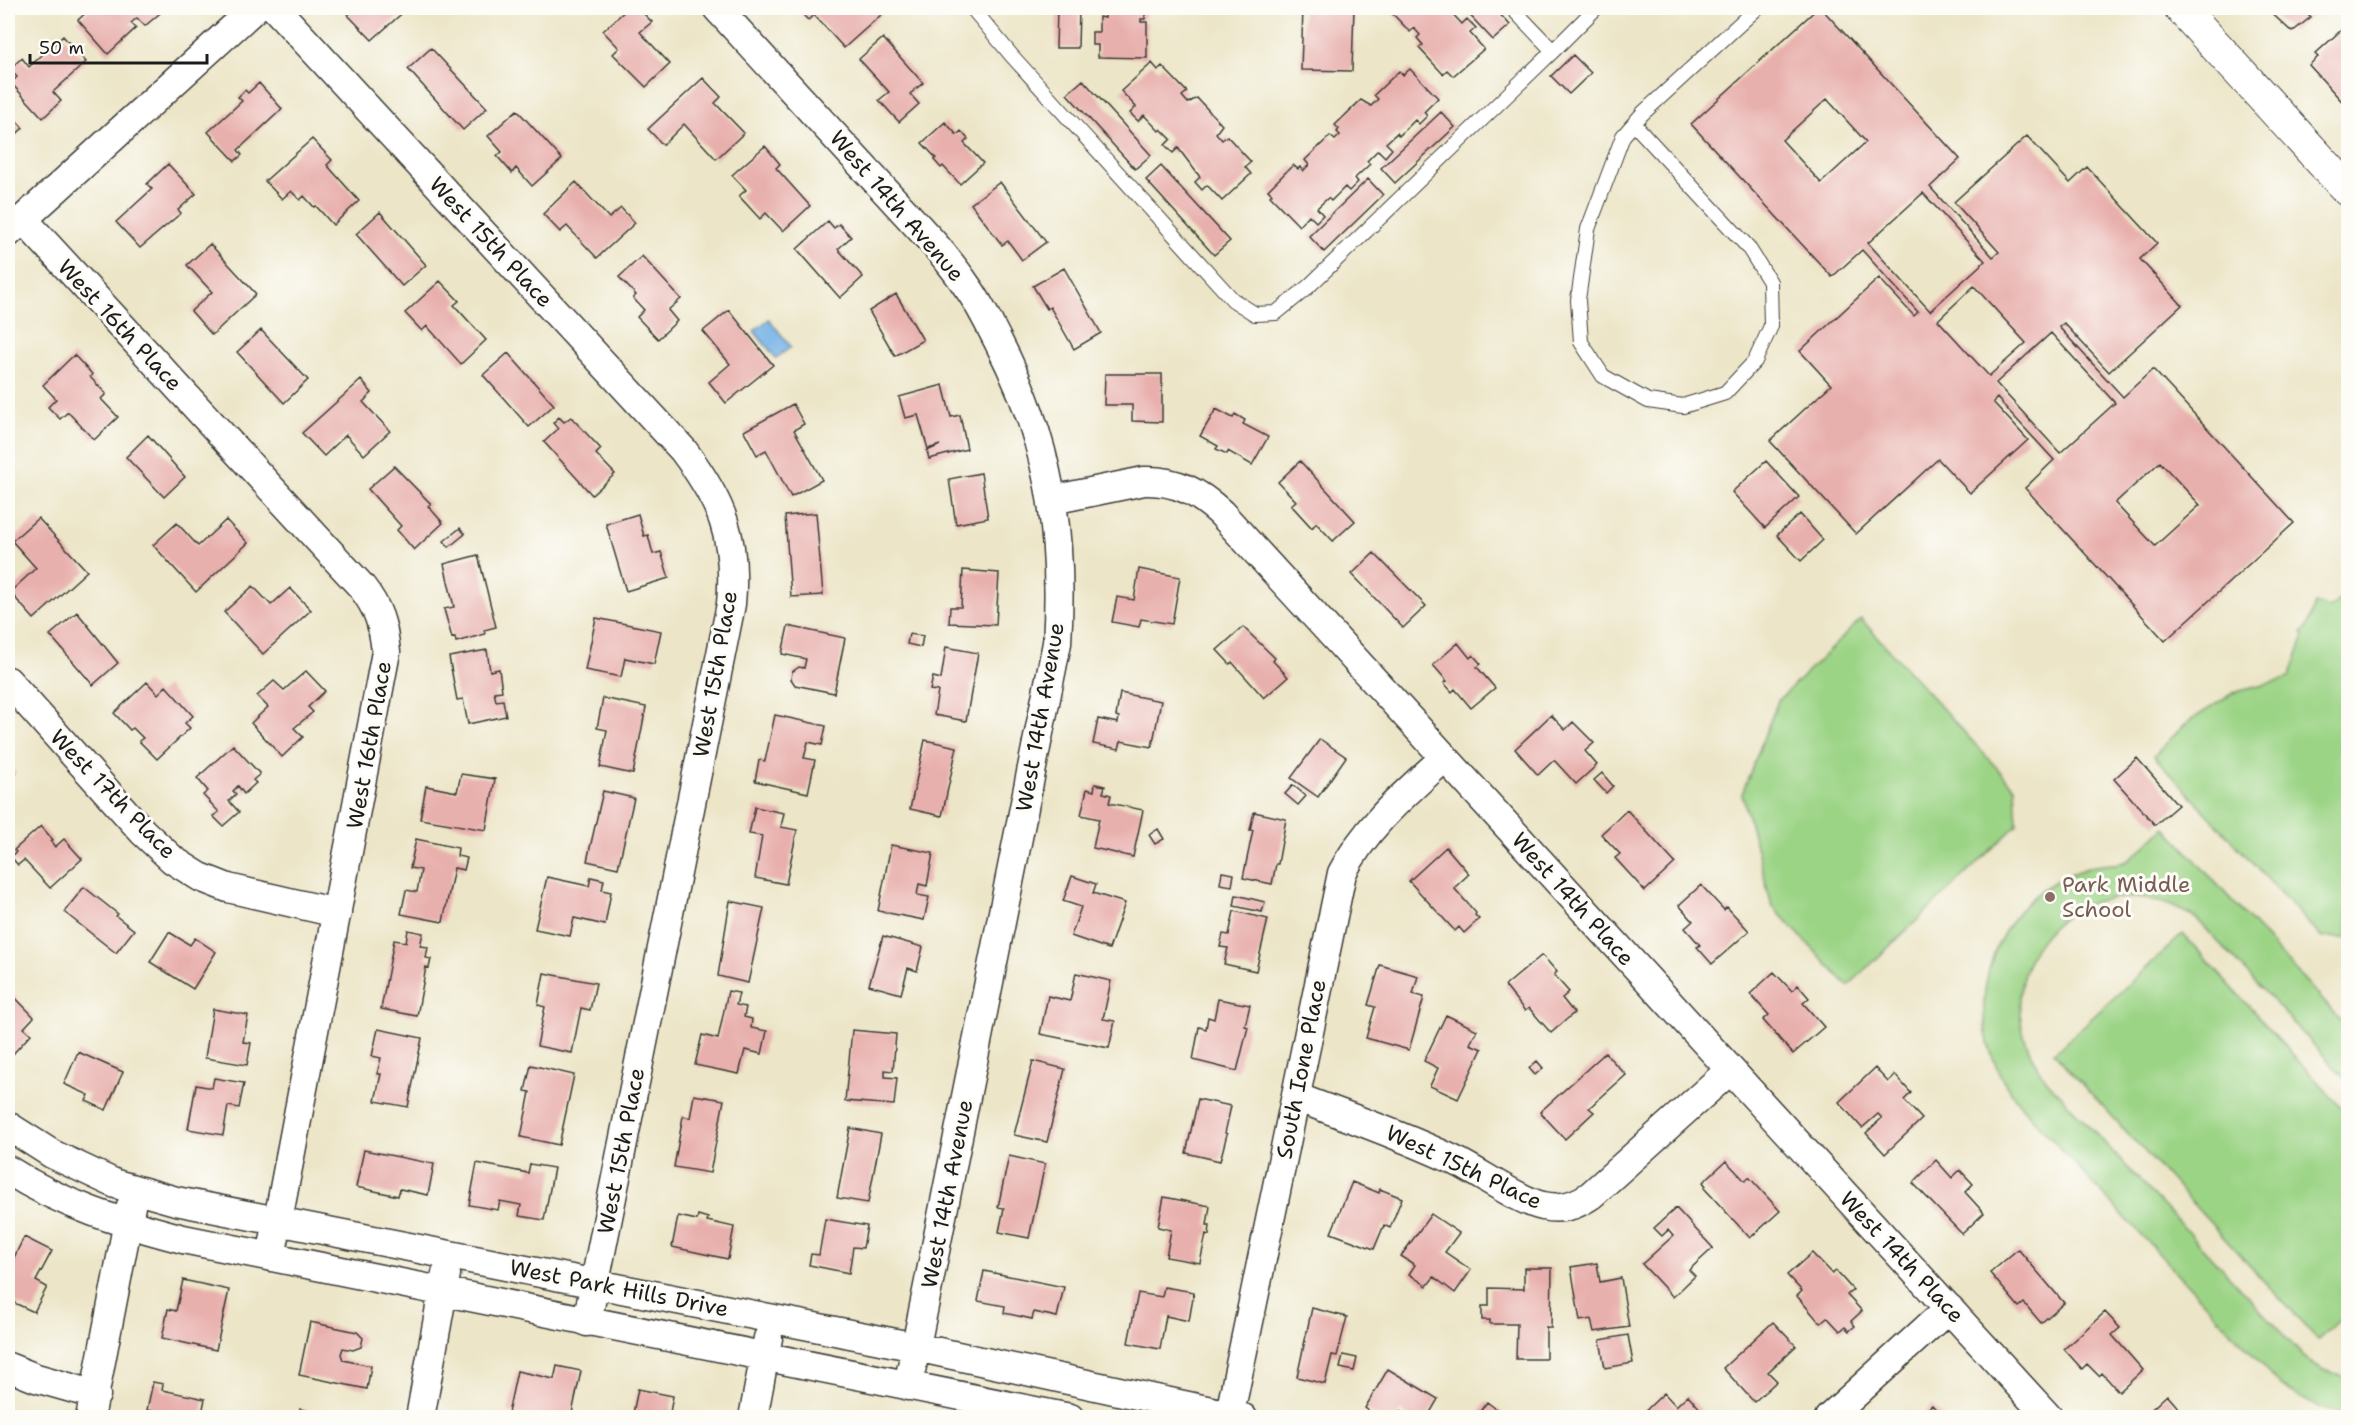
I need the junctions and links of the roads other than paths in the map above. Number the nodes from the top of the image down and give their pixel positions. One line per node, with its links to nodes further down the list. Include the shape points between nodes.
1 (255, 8): 14 (street)
2 (275, 8): 28 (street, West 15th Place, via 683,450 717,501 727,529 732,557 731,604)
3 (717, 8): 15 (street, West 14th Avenue, via 935,245 967,286 1018,381 1040,442)
4 (972, 8): 11 (lane, via 1233,300 1255,314 1276,313 1308,287)
5 (1512, 8): 11 (lane)
6 (1573, 8): 10 (lane)
7 (1596, 8): 10 (lane)
8 (1757, 8): 12 (lane)
9 (2181, 8): 13 (main road)
10 (1583, 18): 11 (lane)
11 (1553, 51)
12 (1634, 124): 12 (lane, via 1623,136 1588,229 1578,300 1581,342 1603,376 1648,401 1683,406 1725,393 1755,361 1771,326 1770,282 1748,247)
13 (2349, 190)
14 (15, 226): 18 (street, West 16th Place, via 373,600 380,615 386,652)
15 (1052, 500): 17 (street, West 14th Place, via 1159,480 1175,483 1208,500); 33 (street, West 14th Avenue, via 1059,559 1058,643)
16 (8, 681): 18 (street, West 17th Place, via 143,832 173,860 228,888)
17 (1444, 758): 19 (street, West 14th Place); 20 (street, South Ione Place, via 1366,833 1342,873)
18 (337, 913): 24 (street, West 16th Place)
19 (1730, 1070): 20 (street, West 15th Place, via 1590,1195 1556,1208 1532,1203 1457,1162); 30 (street, West 14th Place)
20 (1296, 1097): 39 (street, South Ione Place)
21 (8, 1126): 23 (street, West Park Hills Drive, via 52,1154)
22 (8, 1170): 25 (street, West Park Hills Drive, via 88,1211)
23 (134, 1189): 24 (street, West Park Hills Drive); 25 (street)
24 (279, 1220): 26 (street, West Park Hills Drive); 27 (street, West 16th Place)
25 (127, 1225): 27 (street, West Park Hills Drive); 38 (street)
26 (449, 1254): 28 (street, West Park Hills Drive); 29 (street)
27 (271, 1257): 29 (street, West Park Hills Drive)
28 (595, 1283): 31 (street, West Park Hills Drive); 32 (street, West 15th Place)
29 (443, 1292): 32 (street, West Park Hills Drive); 40 (street)
30 (1949, 1308): 44 (street); 45 (street, West 14th Place)
31 (772, 1318): 33 (street, West Park Hills Drive); 34 (street)
32 (587, 1322): 34 (street, West Park Hills Drive)
33 (916, 1347): 36 (street, West Park Hills Drive); 37 (street, West 14th Avenue)
34 (764, 1356): 37 (street, West Park Hills Drive); 41 (street)
35 (8, 1367): 38 (street)
36 (1087, 1383): 39 (street, West Park Hills Drive); 43 (street)
37 (908, 1386): 42 (street, West Park Hills Drive)
38 (93, 1406)
39 (1234, 1416)
40 (420, 1418)
41 (753, 1418)
42 (1070, 1418)
43 (1081, 1418)
44 (1830, 1418)
45 (2049, 1418)

